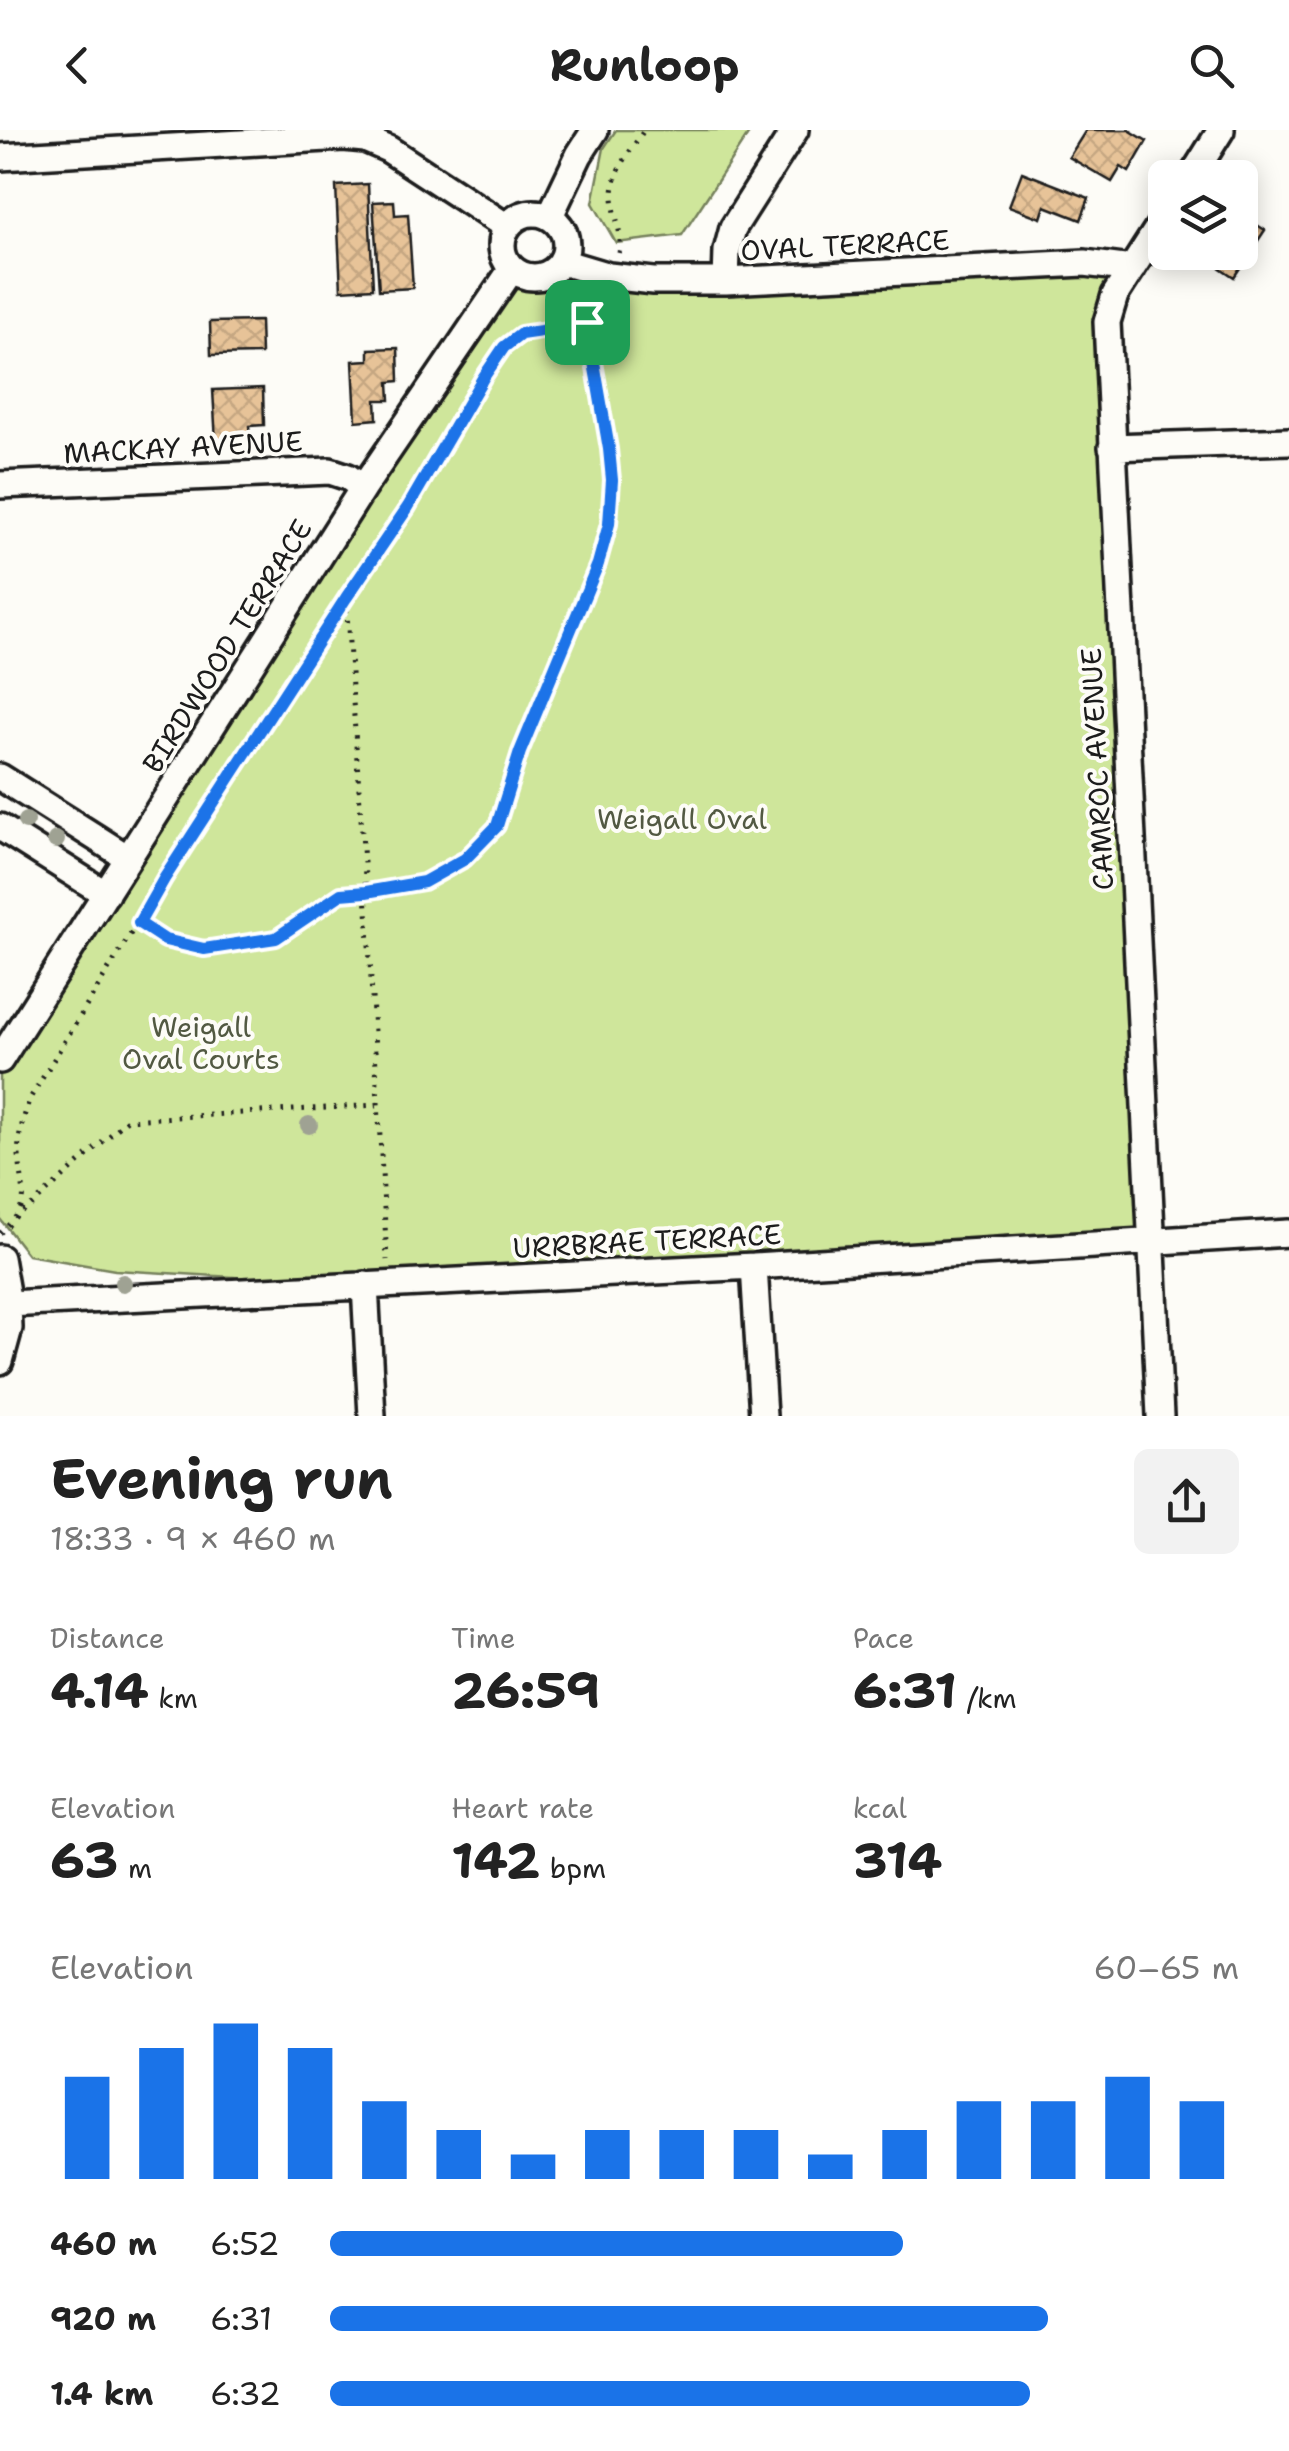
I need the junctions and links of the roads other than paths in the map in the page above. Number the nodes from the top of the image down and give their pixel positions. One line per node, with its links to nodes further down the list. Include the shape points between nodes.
1 (594, 130): 6 (street)
2 (795, 130): 12 (street, via 733,228)
3 (1222, 130): 5 (street)
4 (0, 157): 7 (street, via 365,139)
5 (1203, 160)
6 (550, 216): 7 (street, via 526,213); 9 (street, via 565,233)
7 (507, 226): 11 (street, via 502,245)
8 (1148, 244): 10 (street)
9 (562, 262): 11 (street, via 540,276); 12 (street, OVAL TERRACE, via 653,281)
10 (1132, 269): 12 (street, OVAL TERRACE, via 1085,263); 14 (street, CAMROC AVENUE, via 1114,294 1107,322)
11 (512, 270): 16 (street, BIRDWOOD TERRACE)
12 (726, 280)
13 (1289, 440): 14 (street)
14 (1112, 447): 23 (street, CAMROC AVENUE)
15 (0, 485): 16 (street, MACKAY AVENUE, via 330,470)
16 (363, 488): 19 (street, BIRDWOOD TERRACE)
17 (0, 777): 19 (street)
18 (0, 828): 20 (street)
19 (128, 858): 20 (street, BIRDWOOD TERRACE)
20 (106, 894): 21 (street, BIRDWOOD TERRACE)
21 (0, 1060)
22 (1289, 1233): 23 (street, URRBRAE TERRACE)
23 (1150, 1242): 25 (street, URRBRAE TERRACE); 31 (street, CAMROC AVENUE)
24 (0, 1258): 27 (street)
25 (754, 1266): 26 (street, URRBRAE TERRACE); 30 (street)
26 (365, 1285): 27 (street, URRBRAE TERRACE); 29 (street)
27 (4, 1297): 28 (street, via 9,1332)
28 (0, 1361)
29 (372, 1416)
30 (763, 1416)
31 (1160, 1416)

